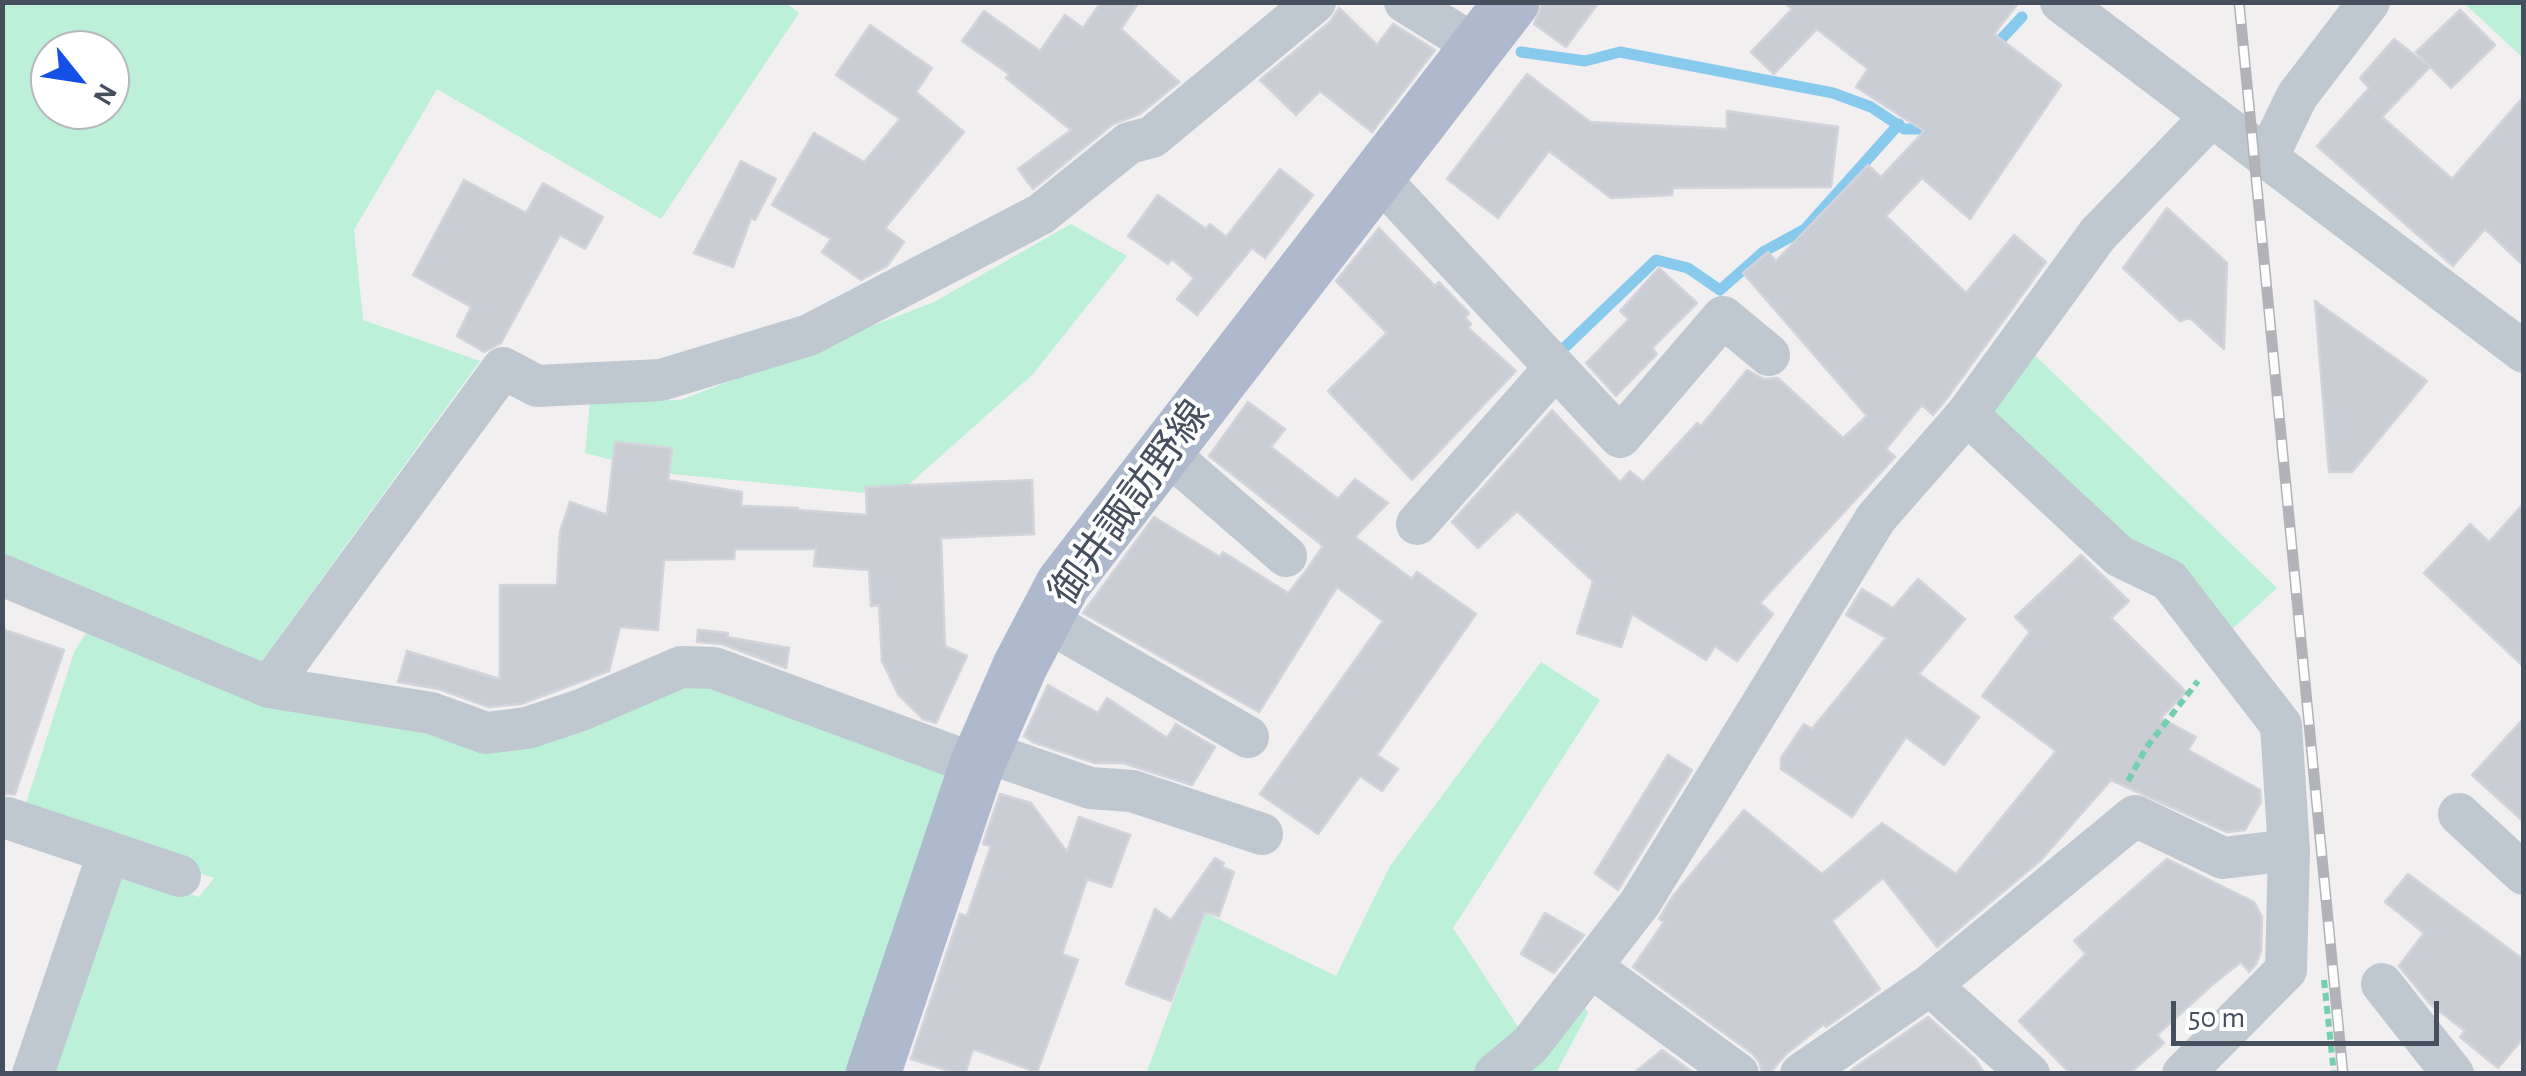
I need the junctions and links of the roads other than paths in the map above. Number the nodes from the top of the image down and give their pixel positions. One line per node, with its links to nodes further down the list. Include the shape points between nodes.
1 (1315, 2): 19 (street, via 1152,137 1129,143 1040,214 809,335 661,380 537,386 503,368)
2 (1405, 2): 6 (street)
3 (1512, 2): 6 (main road, 御井諏訪野線)
4 (2061, 2): 7 (street)
5 (2369, 2): 8 (street, via 2296,96)
6 (1478, 48): 9 (main road, 御井諏訪野線)
7 (2212, 116): 8 (street); 13 (street, via 2098,234)
8 (2266, 158): 10 (street)
9 (1378, 178): 12 (street); 14 (main road, 御井諏訪野線)
10 (2524, 352)
11 (1769, 355): 12 (street, via 1722,317 1620,437)
12 (1556, 368): 15 (street)
13 (1967, 414): 25 (street, via 2118,556 2170,580 2281,725); 29 (street, via 1876,518 1640,904)
14 (1166, 452): 16 (street); 18 (main road, 御井諏訪野線, via 1064,584)
15 (1417, 524)
16 (1286, 556)
17 (2, 575): 19 (street)
18 (1045, 620): 20 (street); 21 (main road, 御井諏訪野線)
19 (269, 688): 21 (street, via 431,713 486,733 581,710 681,667 714,668)
20 (1248, 737)
21 (980, 758): 24 (street, via 1090,788 1132,791); 33 (main road, 御井諏訪野線)
22 (2458, 814): 27 (street)
23 (7, 818): 26 (street)
24 (1262, 834)
25 (2289, 850): 31 (street, via 2223,858 2134,816); 38 (street, via 2286,970)
26 (108, 854): 28 (street); 32 (street)
27 (2524, 874)
28 (180, 876)
29 (1591, 967): 34 (street, via 1530,1044); 35 (street)
30 (2382, 984): 39 (street)
31 (1930, 985): 36 (street); 37 (street)
32 (34, 1074)
33 (873, 1074)
34 (1495, 1074)
35 (1738, 1074)
36 (1801, 1074)
37 (2028, 1074)
38 (2183, 1074)
39 (2453, 1074)

